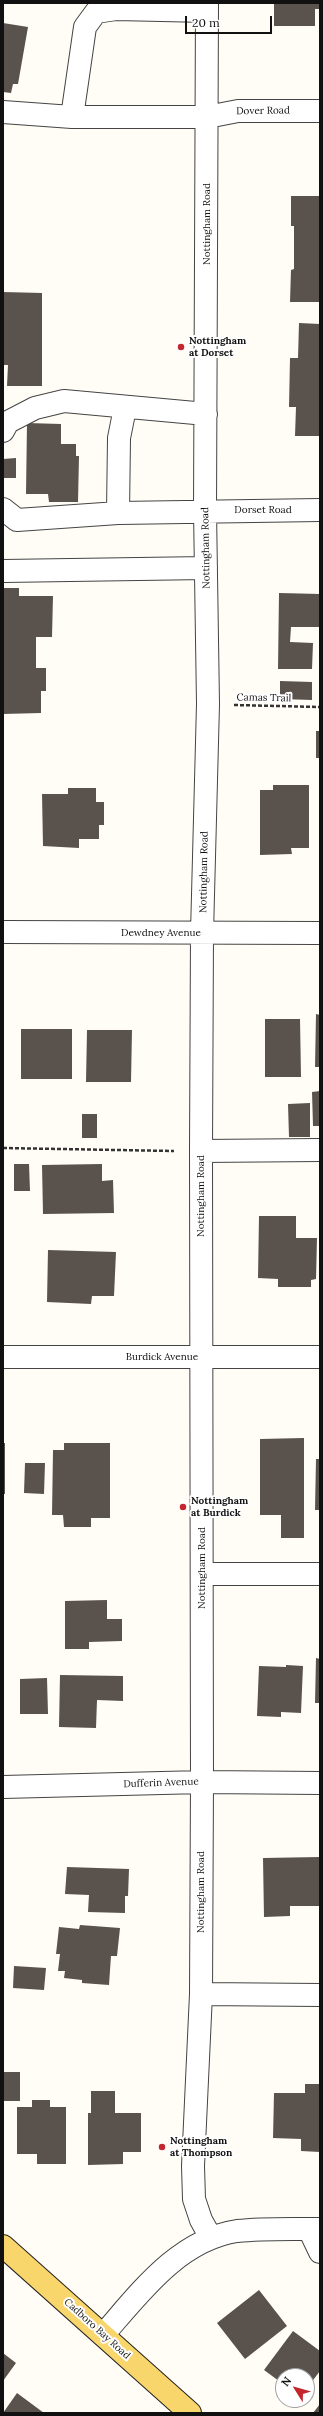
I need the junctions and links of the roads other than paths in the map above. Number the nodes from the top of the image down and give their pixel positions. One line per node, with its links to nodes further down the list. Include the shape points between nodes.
1 (207, 7): 4 (street, via 116,8 96,12 85,27); 5 (street, Nottingham Road)
2 (320, 111): 5 (street, Dover Road, via 238,111)
3 (3, 112): 4 (street, Dover Road)
4 (72, 117): 5 (street, Dover Road)
5 (207, 117): 7 (street, Nottingham Road)
6 (125, 408): 7 (street); 8 (street, via 64,401 35,408 8,422); 12 (street, via 120,438)
7 (206, 414): 10 (street, Nottingham Road)
8 (3, 431)
9 (3, 509): 12 (street, Dorset Road, via 17,520)
10 (206, 510): 11 (street, Dorset Road); 12 (street, Dorset Road); 13 (street, Nottingham Road)
11 (320, 510)
12 (118, 513)
13 (206, 568): 14 (street); 16 (street, Nottingham Road, via 208,704)
14 (3, 571)
15 (3, 932): 16 (street, Dewdney Avenue)
16 (202, 933): 17 (street, Dewdney Avenue); 19 (street, Nottingham Road)
17 (320, 933)
18 (320, 1150): 19 (street)
19 (201, 1151): 21 (street, Nottingham Road)
20 (3, 1357): 21 (street, Burdick Avenue)
21 (202, 1357): 22 (street, Burdick Avenue); 23 (street, Nottingham Road)
22 (320, 1357)
23 (202, 1574): 24 (street); 25 (street, Nottingham Road)
24 (320, 1574)
25 (202, 1782): 26 (street, Dufferin Avenue); 27 (street, Dufferin Avenue); 28 (street, Nottingham Road)
26 (320, 1783)
27 (3, 1787)
28 (201, 1994): 29 (street); 31 (street, Nottingham Road, via 193,2166 194,2199)
29 (320, 1995)
30 (314, 2229): 31 (street, via 238,2231); 33 (street)
31 (211, 2238): 34 (street, via 178,2256 148,2284)
32 (3, 2246): 34 (main road, Cadboro Bay Road)
33 (320, 2252)
34 (103, 2335): 35 (main road, Cadboro Bay Road)
35 (190, 2413)

